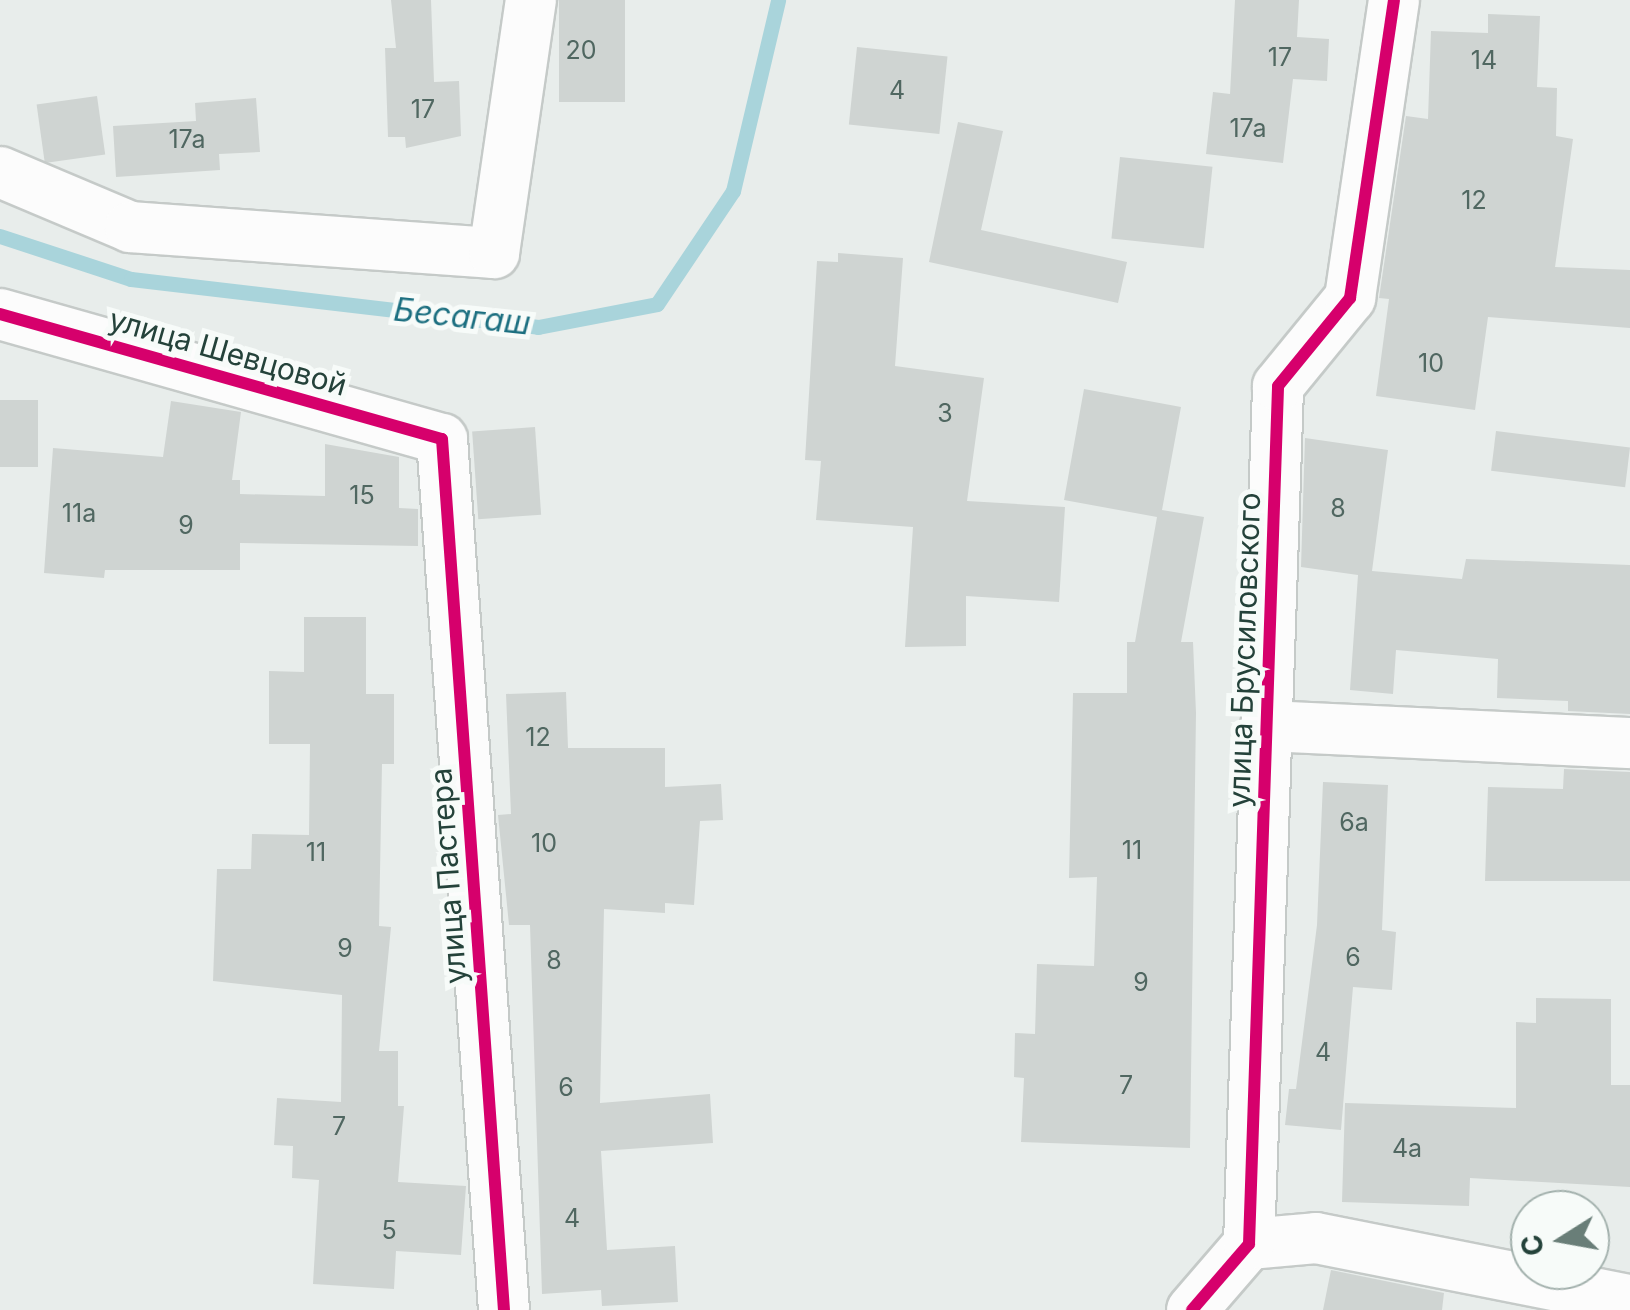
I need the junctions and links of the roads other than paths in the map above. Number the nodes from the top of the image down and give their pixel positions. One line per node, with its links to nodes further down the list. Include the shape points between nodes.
1 (531, 0): 3 (street, via 494,253 130,227)
2 (1394, 0): 6 (street, улица Брусиловского, via 1350,298 1278,386)
3 (0, 172)
4 (0, 314): 5 (street, улица Шевцовой)
5 (442, 439): 10 (street, улица Пастера)
6 (1266, 726): 7 (street); 8 (street, улица Брусиловского)
7 (1630, 743)
8 (1249, 1244): 9 (street, via 1316,1238); 11 (street)
9 (1630, 1300)
10 (504, 1310)
11 (1192, 1310)

